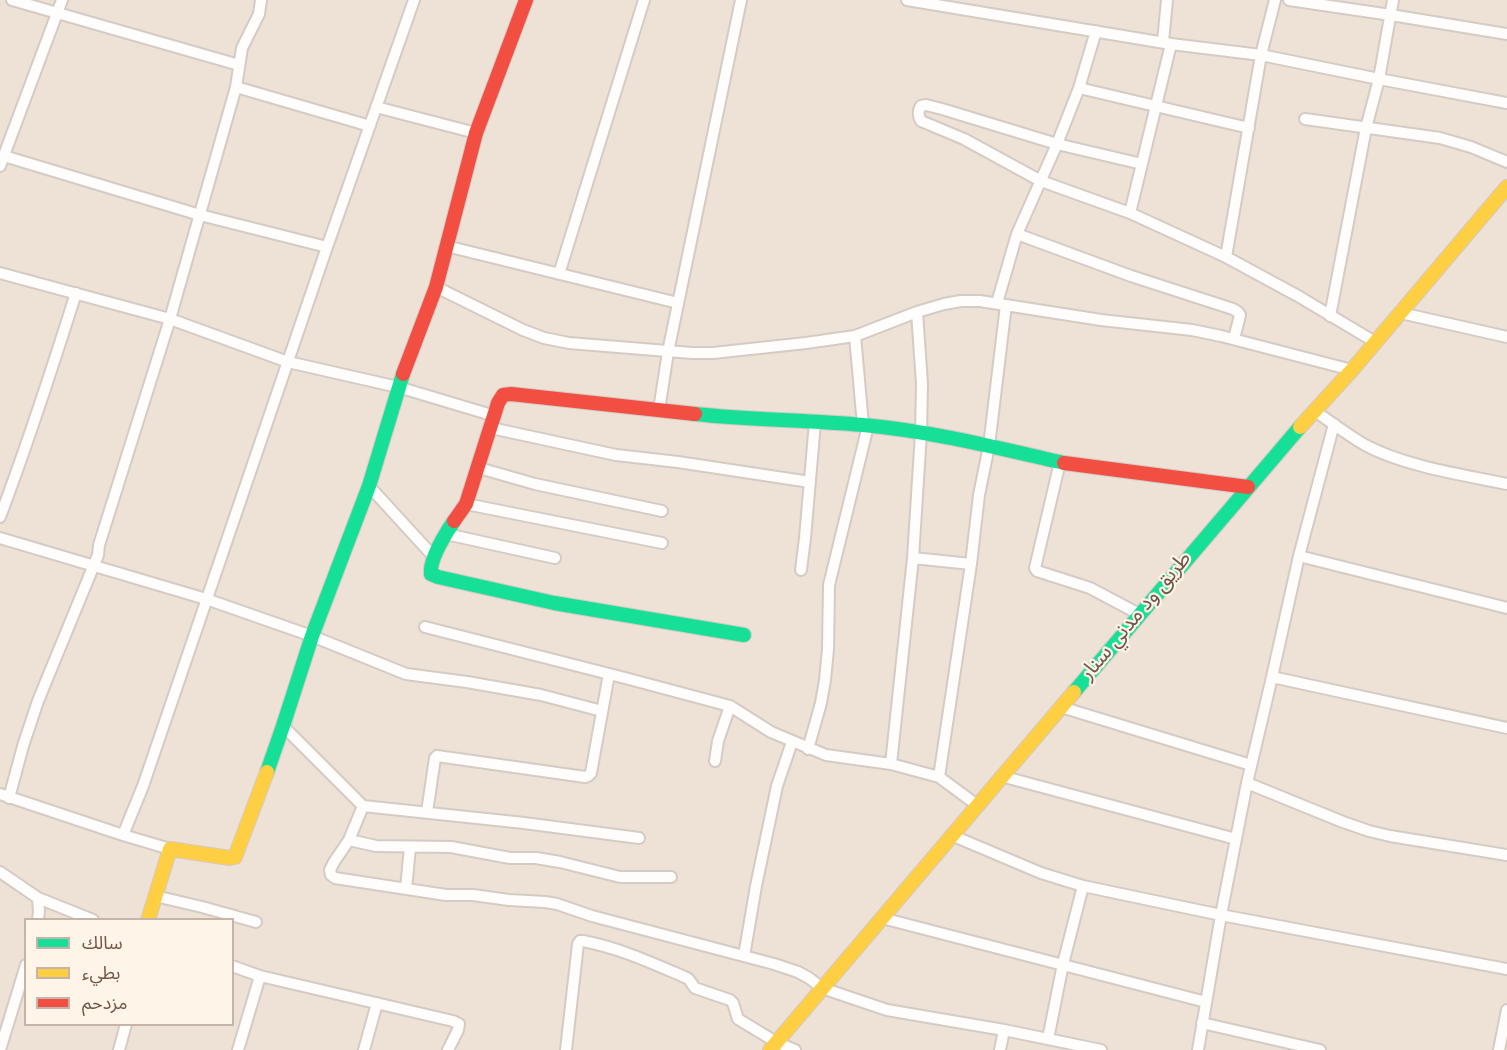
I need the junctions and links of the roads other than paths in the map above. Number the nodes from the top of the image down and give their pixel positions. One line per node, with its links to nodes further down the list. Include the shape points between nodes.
1 (12, 0): 13 (street)
2 (62, 0): 13 (street)
3 (261, 0): 19 (street)
4 (414, 0): 24 (street)
5 (526, 0): 30 (main road)
6 (644, 0): 45 (street)
7 (741, 0): 48 (street)
8 (907, 0): 15 (street)
9 (1167, 0): 17 (street)
10 (1275, 0): 18 (street)
11 (1289, 0): 14 (street)
12 (1393, 0): 14 (street)
13 (57, 14): 19 (street); 32 (street)
14 (1391, 15): 16 (street); 20 (street)
15 (1096, 31): 17 (street); 22 (street)
16 (1507, 34)
17 (1167, 43): 18 (street); 25 (street)
18 (1261, 55): 20 (street); 28 (street)
19 (239, 64): 21 (street)
20 (1379, 79): 23 (street); 29 (street)
21 (236, 87): 27 (street); 39 (street)
22 (1079, 88): 25 (street); 31 (street)
23 (1507, 103)
24 (376, 107): 27 (street); 30 (street)
25 (1156, 107): 28 (street); 34 (street)
26 (1305, 119): 29 (street)
27 (370, 126): 41 (street)
28 (1249, 128): 43 (street)
29 (1366, 128): 33 (street, via 1455,141); 52 (street)
30 (476, 133): 42 (main road)
31 (1057, 144): 34 (street); 35 (street); 35 (street, via 942,109 926,105 919,109 921,121 964,139)
32 (2, 161): 39 (street)
33 (1507, 162)
34 (1142, 164): 38 (street)
35 (1041, 181): 38 (street); 40 (street)
36 (1507, 187): 37 (main road, طريق ود مدني سنار)
37 (1501, 203): 51 (main road, طريق ود مدني سنار)
38 (1130, 213): 43 (street)
39 (200, 215): 41 (street); 53 (street)
40 (1017, 234): 49 (street); 56 (street, via 1233,309 1240,315)
41 (327, 246): 59 (street)
42 (446, 246): 45 (street); 46 (main road)
43 (1226, 257): 52 (street)
44 (0, 273): 47 (street)
45 (559, 274): 48 (street)
46 (436, 287): 58 (street, via 544,338); 61 (main road)
47 (76, 293): 53 (street); 78 (street)
48 (678, 303): 58 (street)
49 (1002, 304): 50 (street, via 961,301); 56 (street); 69 (street)
50 (917, 312): 54 (street); 68 (street)
51 (1401, 313): 55 (street); 57 (main road, طريق ود مدني سنار)
52 (1330, 316): 57 (street)
53 (170, 319): 59 (street); 87 (street)
54 (855, 336): 58 (street, via 712,353); 67 (street)
55 (1507, 337)
56 (1234, 339): 60 (street)
57 (1375, 342): 60 (main road, طريق ود مدني سنار)
58 (668, 352): 62 (street)
59 (288, 362): 61 (street); 89 (street)
60 (1352, 370): 63 (main road, طريق ود مدني سنار)
61 (398, 387): 64 (street); 74 (main road)
62 (659, 410): 64 (main road, via 511,394 503,395); 65 (main road)
63 (1315, 411): 66 (street); 75 (main road, طريق ود مدني سنار)
64 (493, 422): 71 (main road); 72 (street, via 616,455)
65 (815, 422): 67 (main road); 72 (street)
66 (1334, 424): 73 (street, via 1367,446 1393,456); 82 (street)
67 (865, 425): 68 (main road); 103 (street, via 830,585 825,680)
68 (921, 433): 69 (main road); 85 (street)
69 (989, 446): 70 (main road); 86 (street)
70 (1060, 462): 75 (main road); 91 (street, via 1035,568 1078,583)
71 (479, 468): 76 (main road); 77 (street)
72 (810, 482): 88 (street)
73 (1507, 484)
74 (369, 486): 83 (street); 94 (main road)
75 (1248, 486): 91 (main road, طريق ود مدني سنار)
76 (466, 504): 79 (main road); 81 (street)
77 (662, 511)
78 (0, 517)
79 (446, 534): 83 (main road); 84 (street)
80 (0, 538): 87 (street)
81 (662, 543)
82 (1299, 556): 90 (street); 96 (street)
83 (434, 557): 93 (main road, via 430,570 438,577 554,603)
84 (555, 558)
85 (913, 558): 86 (street); 105 (street)
86 (971, 564): 108 (street)
87 (94, 565): 89 (street); 110 (street)
88 (801, 570)
89 (206, 599): 94 (street); 114 (street)
90 (1507, 608)
91 (1139, 615): 98 (main road, طريق ود مدني سنار)
92 (425, 627): 95 (street)
93 (744, 635)
94 (312, 636): 99 (street, via 406,674 541,695); 100 (main road)
95 (609, 674): 97 (street); 99 (street)
96 (1272, 677): 101 (street); 106 (street)
97 (730, 706): 102 (street); 104 (street)
98 (1060, 707): 106 (street); 107 (main road, طريق ود مدني سنار)
99 (602, 711): 113 (street, via 588,776 437,756)
100 (283, 726): 112 (street); 120 (main road, via 235,857)
101 (1507, 728)
102 (792, 742): 103 (street); 134 (street, via 777,786)
103 (808, 749): 105 (street, via 838,758)
104 (715, 761)
105 (891, 764): 108 (street)
106 (1251, 765): 109 (street)
107 (1001, 776): 111 (main road, طريق ود مدني سنار); 117 (street)
108 (939, 777): 111 (street)
109 (1246, 783): 117 (street); 121 (street, via 1369,831)
110 (4, 796): 114 (street)
111 (977, 805): 115 (main road, طريق ود مدني سنار)
112 (363, 806): 113 (street); 118 (street)
113 (427, 812): 116 (street)
114 (123, 835): 120 (street)
115 (951, 835): 124 (street, via 1041,873); 132 (main road, طريق ود مدني سنار)
116 (639, 838)
117 (1236, 839): 128 (street)
118 (349, 840): 119 (street); 125 (street, via 334,862 331,875)
119 (410, 847): 123 (street, via 451,847 510,858 536,858 620,877); 125 (street)
120 (170, 849): 126 (main road)
121 (1507, 855)
122 (0, 872): 127 (street)
123 (671, 877)
124 (1083, 886): 128 (street); 135 (street)
125 (406, 889): 134 (street, via 551,903)
126 (155, 896): 131 (main road); 133 (street)
127 (38, 898): 129 (street); 130 (street)
128 (1221, 915): 137 (street); 141 (street)
129 (38, 918)
130 (88, 918)
131 (149, 918)
132 (882, 918): 135 (street); 140 (main road, طريق ود مدني سنار)
133 (256, 922)
134 (744, 956): 140 (street, via 798,972)
135 (1063, 964): 141 (street); 147 (street)
136 (234, 967): 139 (street)
137 (1507, 969)
138 (24, 972): 150 (street)
139 (260, 976): 142 (street); 152 (street)
140 (822, 988): 146 (street, via 887,1010); 148 (main road, طريق ود مدني سنار)
141 (1206, 1002): 144 (street)
142 (376, 1003): 153 (street); 154 (street, via 459,1024)
143 (1507, 1010): 160 (street)
144 (1203, 1023): 158 (street); 159 (street)
145 (125, 1026): 151 (street)
146 (1004, 1030): 147 (street); 157 (street)
147 (1048, 1039): 149 (street)
148 (773, 1046): 155 (street, via 738,1019 730,1000 695,988 687,978 637,957 580,941); 156 (street)
149 (1097, 1049)
150 (0, 1050)
151 (119, 1050)
152 (238, 1050)
153 (364, 1050)
154 (448, 1050)
155 (566, 1050)
156 (795, 1050)
157 (1000, 1050)
158 (1198, 1050)
159 (1320, 1050)
160 (1499, 1050)

